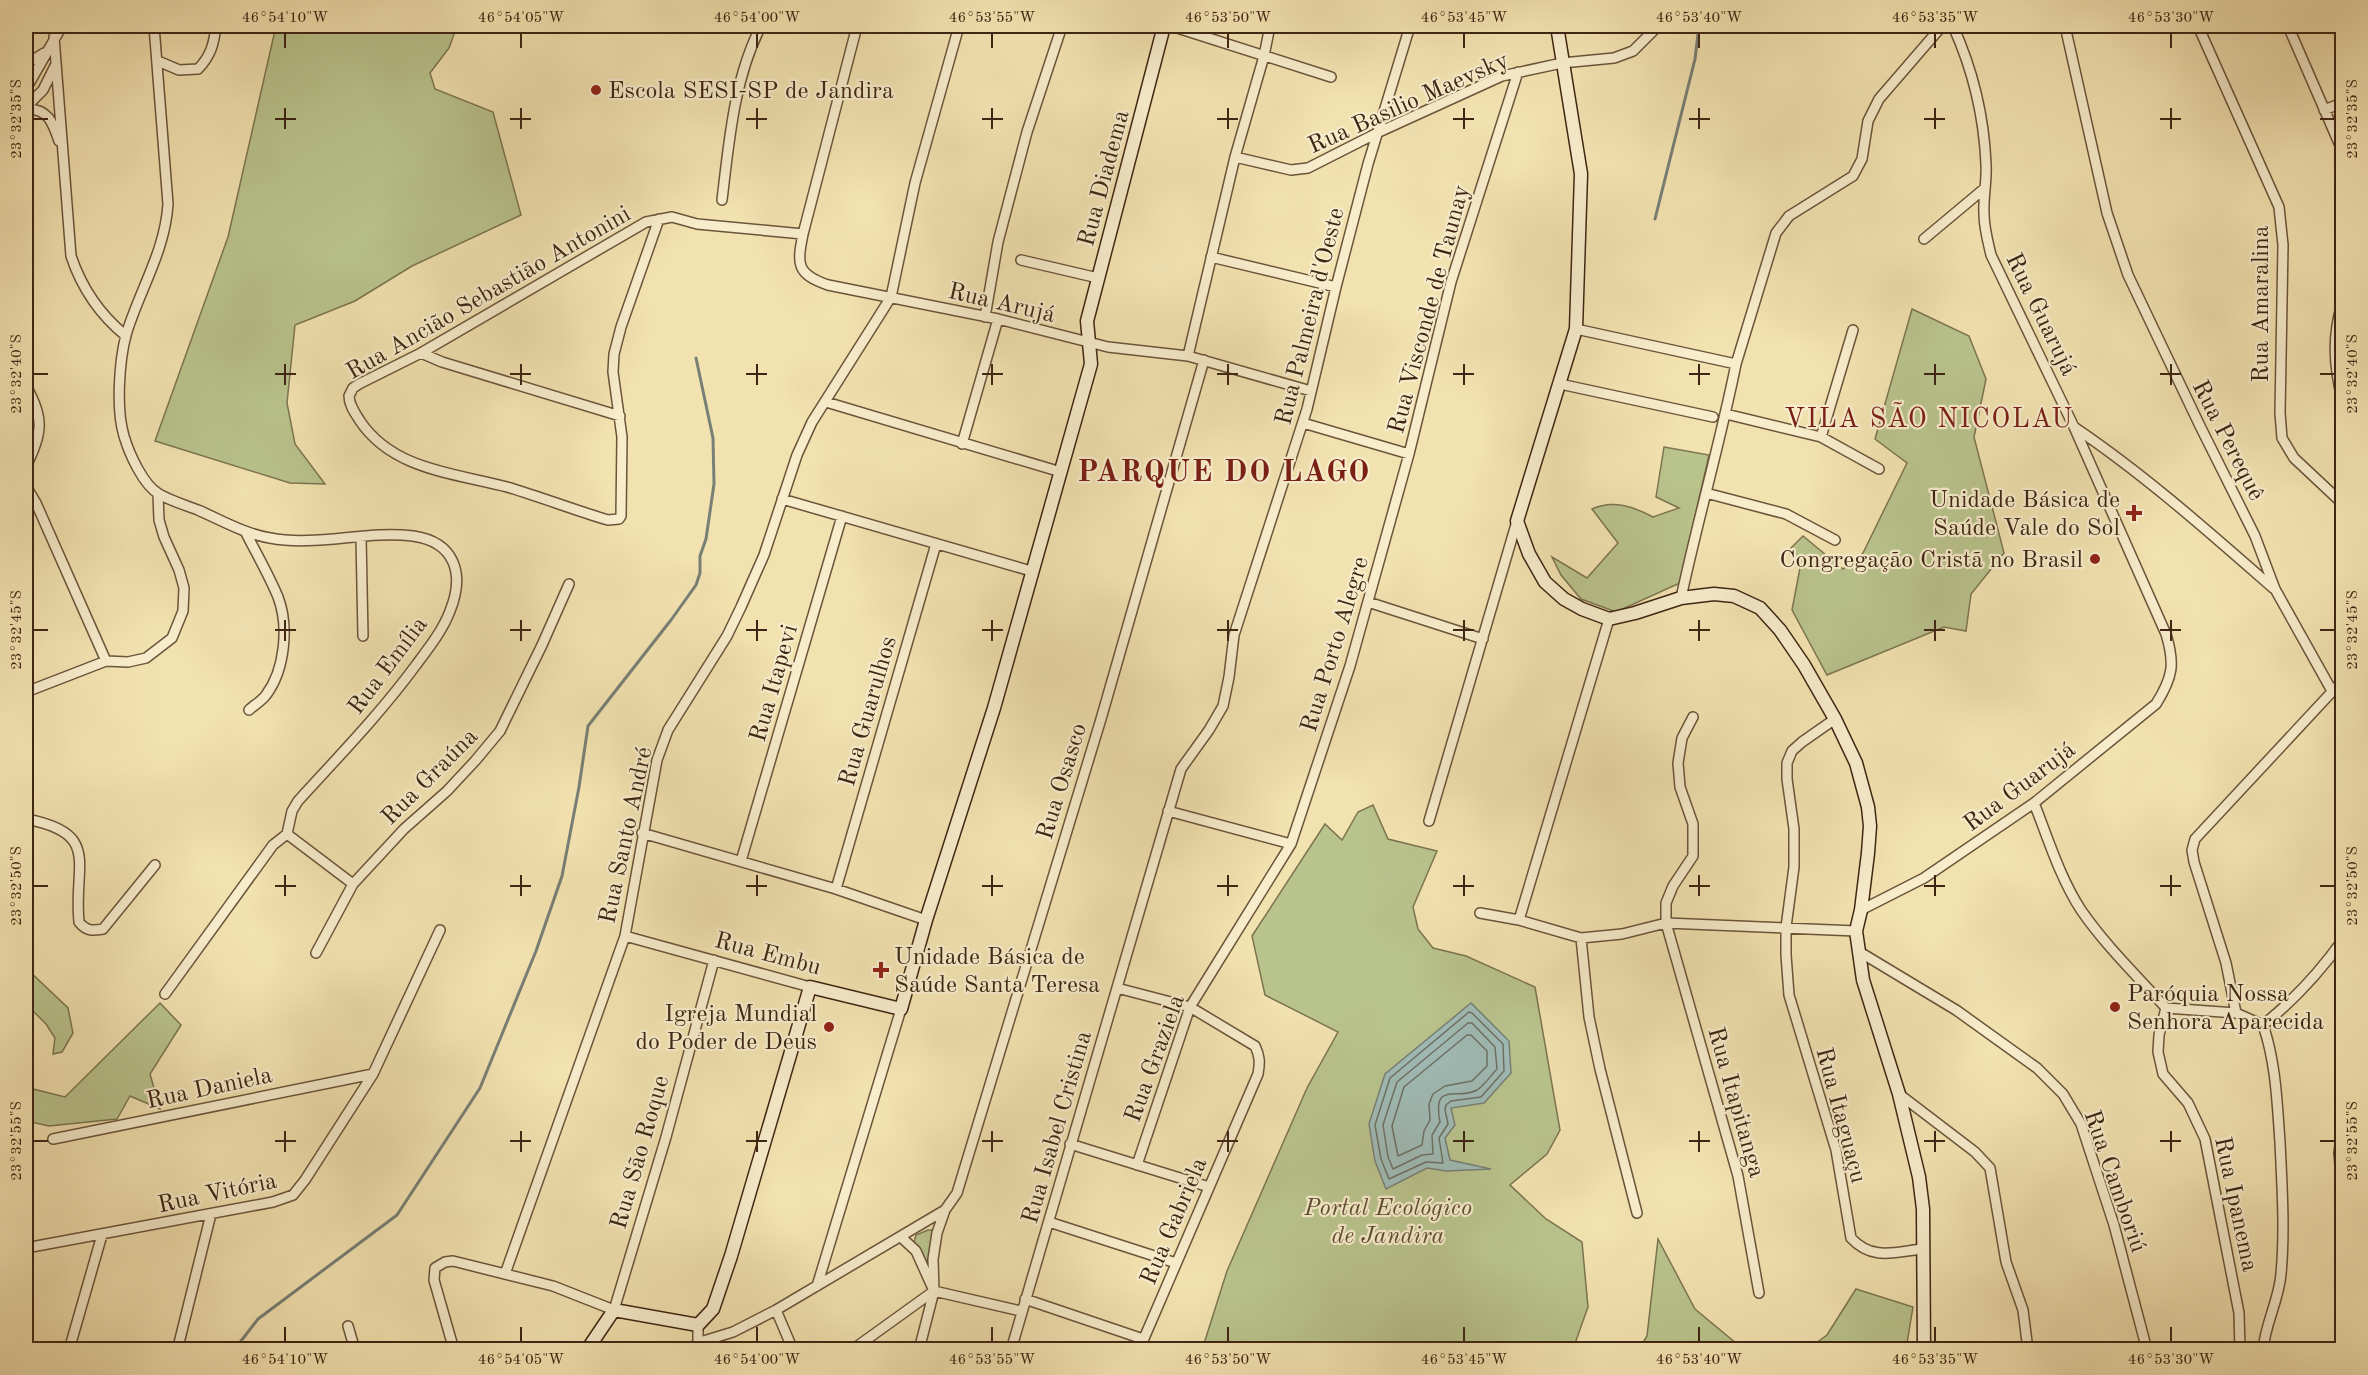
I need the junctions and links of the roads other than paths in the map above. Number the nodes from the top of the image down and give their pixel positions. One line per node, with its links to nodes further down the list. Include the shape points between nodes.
1 (62, 26): 19 (street)
2 (154, 26): 22 (street, Rua Emília)
3 (216, 26): 22 (street, via 207,60 198,69 179,70)
4 (761, 26): 37 (street, via 742,75)
5 (857, 26): 39 (street, Rua Arujá)
6 (959, 26): 45 (street, Rua Santo André, via 915,183)
7 (1062, 26): 47 (street, via 1024,143 998,242)
8 (1164, 26): 43 (street, Rua Diadema)
9 (1171, 26): 21 (street)
10 (1270, 26): 21 (street)
11 (1410, 26): 32 (street, Rua Palmeira d'Oeste)
12 (1557, 26): 24 (street)
13 (1658, 26): 24 (street, Rua Basilio Maevsky, via 1633,51 1614,58)
14 (1942, 26): 56 (street, via 1879,99 1868,121 1862,159 1853,176 1790,216 1776,233)
15 (1953, 26): 36 (street, Rua Guarujá, via 1966,56 1976,99 1986,163)
16 (2066, 26): 86 (street, Rua Perequê, via 2107,213 2128,275 2255,536)
17 (2198, 26): 77 (street, Rua Amaralina, via 2279,207 2283,245 2282,438 2294,458)
18 (2288, 26): 31 (street)
19 (54, 38): 20 (street); 23 (street)
20 (45, 53): 25 (street); 28 (street)
21 (1264, 56): 27 (street); 34 (street)
22 (158, 61): 51 (street, Rua Emília, via 167,222)
23 (56, 63): 30 (street, via 44,90); 35 (street)
24 (1562, 63): 26 (street, Rua Basilio Maevsky); 49 (street, via 1581,174)
25 (26, 64)
26 (1518, 72): 32 (street, Rua Basilio Maevsky); 69 (street, Rua Visconde de Taunay, via 1451,282)
27 (1331, 77)
28 (26, 89)
29 (2343, 103): 31 (street)
30 (26, 108): 35 (street, via 38,109 51,120)
31 (2324, 110): 33 (street)
32 (1379, 132): 34 (street, Rua Basilio Maevsky, via 1308,168 1291,170); 44 (street, Rua Palmeira d'Oeste)
33 (2343, 150)
34 (1235, 157): 41 (street)
35 (66, 170): 51 (street, via 71,256 77,273 91,301)
36 (1985, 188): 40 (street); 66 (street, Rua Guarujá, via 1984,214 1991,255)
37 (722, 200)
38 (659, 219): 39 (street, Rua Ancião Sebastião Antonini, via 681,218 698,224); 53 (street, Rua Ancião Sebastião Antonini, via 628,231); 63 (street, via 615,348 613,372)
39 (803, 234): 45 (street, Rua Arujá, via 799,263 811,279)
40 (1924, 239)
41 (1211, 257): 44 (street); 54 (street)
42 (1021, 260): 43 (street)
43 (1098, 278): 52 (street, Rua Diadema, via 1087,321)
44 (1336, 287): 59 (street, Rua Palmeira d'Oeste)
45 (891, 297): 47 (street, Rua Arujá); 61 (street, Rua Santo André)
46 (2343, 304): 60 (street, via 2335,340 2337,378)
47 (985, 316): 48 (street, Rua Arujá)
48 (998, 319): 52 (street, Rua Arujá); 68 (street)
49 (1576, 329): 56 (street); 57 (street)
50 (1853, 330): 67 (street)
51 (126, 336): 75 (street, Rua Emília, via 120,384 123,433 131,456)
52 (1088, 342): 54 (street, Rua Arujá); 72 (street, Rua Diadema, via 1091,364)
53 (421, 353): 63 (street); 63 (street, Rua Ancião Sebastião Antonini, via 359,384 350,392 349,401 378,442 405,460 441,472 608,520 619,519)
54 (1188, 356): 55 (street, Rua Arujá)
55 (1204, 360): 59 (street, Rua Arujá); 140 (street, Rua Osasco, via 1101,719 957,1192)
56 (1736, 364): 62 (street)
57 (1560, 384): 64 (street); 79 (street)
58 (26, 386): 70 (street, via 40,415 38,443)
59 (1311, 391): 65 (street, Rua Palmeira d'Oeste)
60 (2343, 399)
61 (826, 402): 68 (street); 76 (street, Rua Santo André, via 797,455)
62 (1726, 414): 67 (street); 74 (street)
63 (620, 416)
64 (1713, 417)
65 (1303, 423): 69 (street); 100 (street, Rua Palmeira d'Oeste, via 1234,635 1223,706 1181,769)
66 (2074, 427): 86 (street, via 2173,500); 99 (street, Rua Guarujá, via 2166,634 2172,672 2156,704)
67 (1821, 436): 71 (street)
68 (962, 444): 72 (street)
69 (1409, 454): 88 (street, Rua Porto Alegre)
70 (26, 467)
71 (1879, 469)
72 (1061, 472): 84 (street, Rua Diadema)
73 (26, 486): 92 (street)
74 (1706, 492): 82 (street, via 1786,514); 87 (street)
75 (158, 494): 80 (street, Rua Emília); 92 (street, via 159,520 184,588 183,611 172,638 146,658)
76 (782, 499): 78 (street); 103 (street, Rua Santo André, via 764,555 727,636 668,730 657,760)
77 (2343, 503)
78 (842, 516): 83 (street); 106 (street, Rua Itapevi)
79 (1517, 521): 89 (street, via 1545,582 1582,609); 91 (street)
80 (245, 531): 81 (street, Rua Emília, via 294,540); 96 (street, via 279,599 284,633 275,679 266,696)
81 (361, 537): 90 (street); 104 (street, Rua Emília, via 414,536 444,548 456,568 455,594 450,612 393,697 298,801)
82 (1835, 540)
83 (936, 544): 84 (street); 109 (street, Rua Guarulhos)
84 (1031, 571): 112 (street, Rua Diadema, via 994,708)
85 (569, 584): 108 (street, Rua Graúna, via 500,731 468,769 404,829)
86 (2275, 589): 94 (street, Rua Perequê)
87 (1681, 598): 89 (street); 98 (street, via 1734,596 1760,608 1792,647)
88 (1368, 602): 91 (street); 105 (street, Rua Porto Alegre)
89 (1609, 619): 113 (street)
90 (363, 636)
91 (1483, 639): 102 (street)
92 (106, 661): 95 (street)
93 (2343, 681): 94 (street)
94 (2332, 691): 130 (street, via 2195,838 2193,862 2226,963)
95 (26, 692)
96 (249, 710)
97 (1693, 717): 114 (street, via 1682,738 1678,763 1680,787 1693,824 1693,856 1669,895)
98 (1835, 719): 110 (street, via 1856,763 1868,807 1870,826); 115 (street, Rua Itaguaçu, via 1791,751 1787,763 1794,867)
99 (2034, 803): 110 (street, Rua Guarujá, via 1924,878); 128 (street, via 2079,908)
100 (1168, 811): 105 (street); 125 (street, Rua Isabel Cristina)
101 (26, 819): 107 (street, via 61,828 73,837 79,849 79,922 85,929 103,930)
102 (1429, 821)
103 (642, 833): 106 (street); 118 (street, Rua Santo André)
104 (287, 834): 108 (street); 126 (street, Rua Emília, via 273,845)
105 (1291, 844): 127 (street, Rua Graziela)
106 (741, 861): 109 (street)
107 (155, 865)
108 (354, 884): 122 (street, Rua Graúna)
109 (836, 889): 112 (street)
110 (1861, 910): 117 (street)
111 (1480, 913): 113 (street)
112 (926, 920): 129 (street, Rua Diadema)
113 (1519, 920): 119 (street)
114 (1666, 923): 115 (street); 119 (street, via 1622,934); 152 (street, Rua Itapitanga, via 1738,1176)
115 (1786, 927): 117 (street); 147 (street, Rua Itaguaçu, via 1789,995 1836,1150 1851,1238 1872,1253)
116 (440, 930): 132 (street, Rua Vitória)
117 (1856, 931): 121 (street)
118 (625, 936): 123 (street, Rua Embu); 149 (street, Rua Santo André)
119 (1581, 938): 141 (street, via 1593,1038)
120 (2343, 941): 131 (street, via 2294,999)
121 (1858, 951): 133 (street, via 1863,980); 174 (street, Rua Camboriú, via 1956,1010 2037,1068 2063,1094 2081,1124 2114,1225)
122 (316, 953)
123 (714, 960): 124 (street, Rua Embu); 154 (street, Rua São Roque)
124 (810, 987): 129 (street, Rua Embu); 157 (street, via 731,1256 713,1309)
125 (1118, 988): 127 (street, Rua Gabriela); 136 (street, Rua Isabel Cristina)
126 (165, 994)
127 (1190, 1007): 137 (street, Rua Graziela); 138 (street, Rua Gabriela, via 1255,1046 1260,1063)
128 (2166, 1008): 130 (street); 161 (street, Rua Ipanema, via 2158,1052 2163,1074 2188,1103 2205,1138 2239,1313)
129 (901, 1009): 150 (street)
130 (2236, 1013): 131 (street)
131 (2264, 1025): 175 (street, via 2277,1091 2282,1237 2281,1277)
132 (373, 1074): 135 (street, Rua Daniela); 142 (street, Rua Vitória, via 293,1196)
133 (1899, 1094): 147 (street, via 1919,1177); 173 (street, via 1990,1168 2006,1262 2023,1311)
134 (2343, 1129): 139 (street, via 2339,1153)
135 (53, 1139)
136 (1070, 1144): 137 (street); 143 (street, Rua Isabel Cristina)
137 (1137, 1165): 138 (street)
138 (1209, 1187): 148 (street, Rua Gabriela)
139 (2343, 1188)
140 (945, 1210): 145 (street, Rua Osasco); 151 (street, Rua Osasco, via 933,1259)
141 (1636, 1213)
142 (212, 1214): 144 (street, Rua Vitória); 163 (street, via 179,1343)
143 (1049, 1222): 148 (street); 153 (street, Rua Isabel Cristina)
144 (102, 1235): 146 (street, Rua Vitória); 162 (street)
145 (901, 1237): 150 (street, Rua Osasco); 151 (street, via 916,1251)
146 (26, 1248)
147 (1922, 1249): 172 (street)
148 (1176, 1263): 159 (street, Rua Gabriela)
149 (505, 1274): 154 (street, via 553,1286); 165 (street, via 453,1261 435,1268 439,1303)
150 (817, 1286): 155 (street, Rua Osasco)
151 (934, 1291): 156 (street); 168 (street); 169 (street, Rua Osasco)
152 (1759, 1293)
153 (1025, 1299): 156 (street, Rua Isabel Cristina); 159 (street)
154 (614, 1310): 157 (street); 166 (street, Rua São Roque)
155 (776, 1311): 160 (street, Rua Osasco); 167 (street)
156 (1021, 1311): 170 (street, Rua Isabel Cristina)
157 (698, 1325): 160 (street)
158 (348, 1326): 164 (street)
159 (1143, 1339): 171 (street, Rua Gabriela)
160 (697, 1346)
161 (2240, 1347)
162 (69, 1350)
163 (181, 1350)
164 (355, 1350)
165 (454, 1350)
166 (587, 1350)
167 (793, 1350)
168 (852, 1350)
169 (919, 1350)
170 (1011, 1350)
171 (1139, 1350)
172 (1924, 1350)
173 (2028, 1350)
174 (2147, 1350)
175 (2263, 1350)

